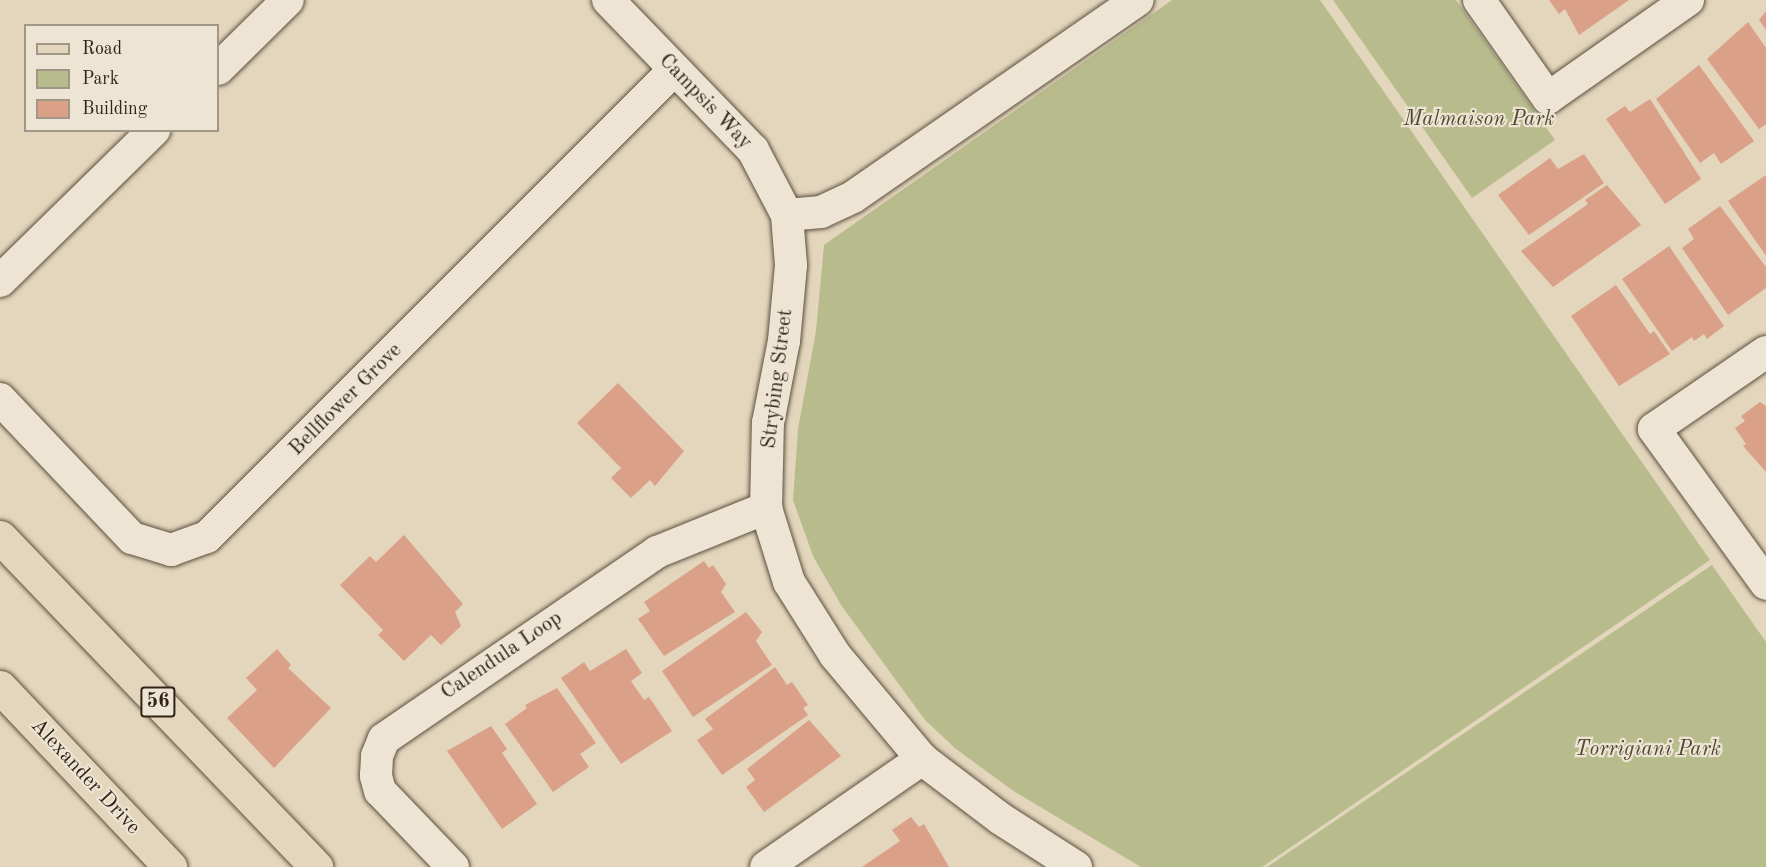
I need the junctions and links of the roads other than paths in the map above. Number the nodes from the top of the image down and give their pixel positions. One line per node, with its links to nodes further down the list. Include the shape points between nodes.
1 (288, 0): 6 (street)
2 (608, 0): 7 (street, Campsis Way)
3 (1137, 0): 9 (street, via 853,197 821,212)
4 (1479, 0): 5 (street, via 1548,99)
5 (1688, 0)
6 (219, 68)
7 (675, 69): 9 (street, Campsis Way, via 753,150); 12 (street, Bellflower Grove, via 207,537 171,550 132,538)
8 (152, 132): 10 (street)
9 (787, 215): 13 (street, Strybing Street, via 791,265 784,341 768,423)
10 (0, 281)
11 (1766, 352): 15 (street, via 1654,429)
12 (0, 399)
13 (766, 508): 17 (street, Strybing Street, via 789,582 835,655); 20 (street, Calendula Loop, via 680,539 657,552 384,739 376,756 375,776 380,791)
14 (0, 537): 19 (main road, 56)
15 (1766, 584)
16 (0, 687): 18 (main road, Alexander Drive)
17 (922, 759): 21 (street); 22 (street, Strybing Street, via 1001,819)
18 (170, 867)
19 (316, 867)
20 (453, 867)
21 (766, 867)
22 (1076, 867)

